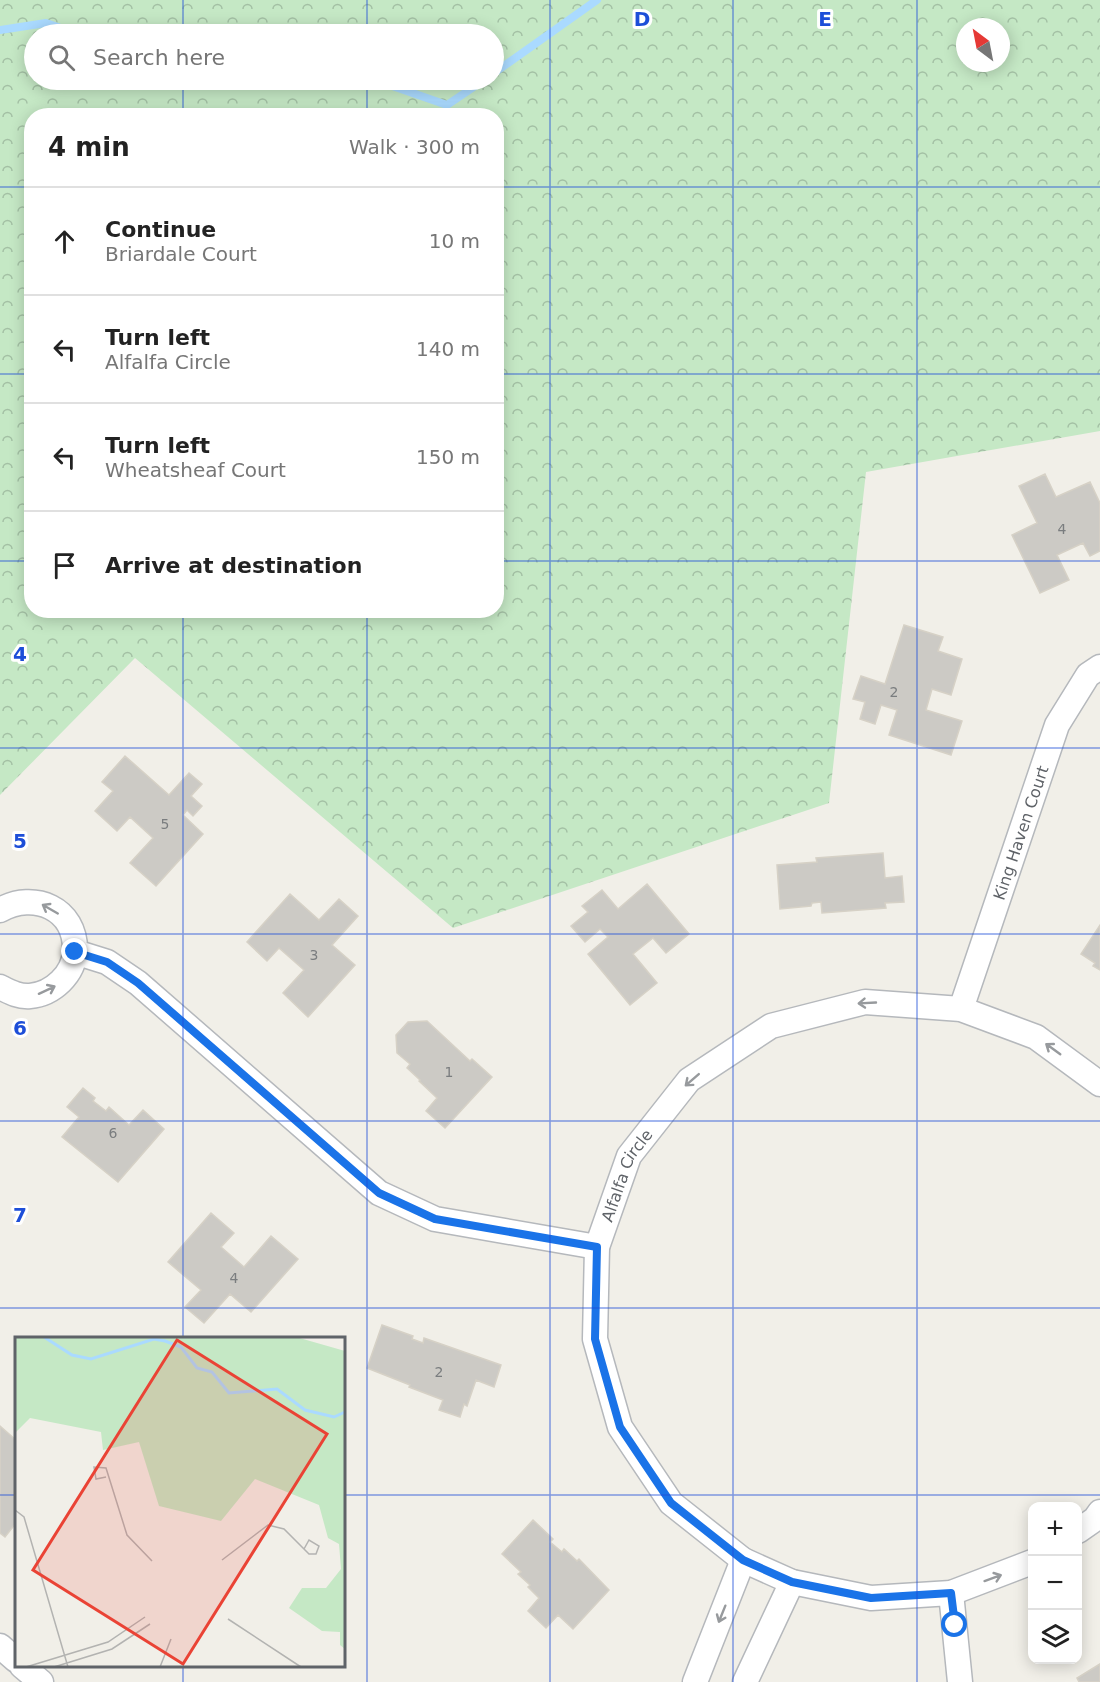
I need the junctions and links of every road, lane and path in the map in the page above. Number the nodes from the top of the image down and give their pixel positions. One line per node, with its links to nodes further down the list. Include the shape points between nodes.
1 (1100, 668): 5 (street, King Haven Court, via 1088,675 1057,725)
2 (0, 910): 3 (street, one-way to 2, via 74,936 55,909 29,901)
3 (75, 952): 4 (street, one-way to 3, via 14,994 46,993 70,970); 7 (street, via 107,962 138,983 379,1193 435,1219)
4 (0, 987)
5 (961, 1009): 6 (street, Alfalfa Circle, one-way to 5, via 1036,1037); 7 (street, Alfalfa Circle, one-way to 7, via 865,1002 771,1026 689,1080 629,1156)
6 (1100, 1084)
7 (597, 1247): 10 (street, Alfalfa Circle, via 595,1339 620,1427 671,1503)
8 (1100, 1512): 9 (street)
9 (1082, 1528)
10 (743, 1560): 12 (street, Alfalfa Circle); 18 (street, one-way to 18)
11 (1028, 1564): 13 (street, Alfalfa Circle, one-way to 11)
12 (792, 1582): 13 (street, Alfalfa Circle, via 871,1598); 19 (street)
13 (951, 1593): 20 (street)
14 (0, 1646): 15 (street)
15 (15, 1659)
16 (24, 1667): 17 (street)
17 (41, 1682)
18 (695, 1682)
19 (745, 1682)
20 (960, 1682)

